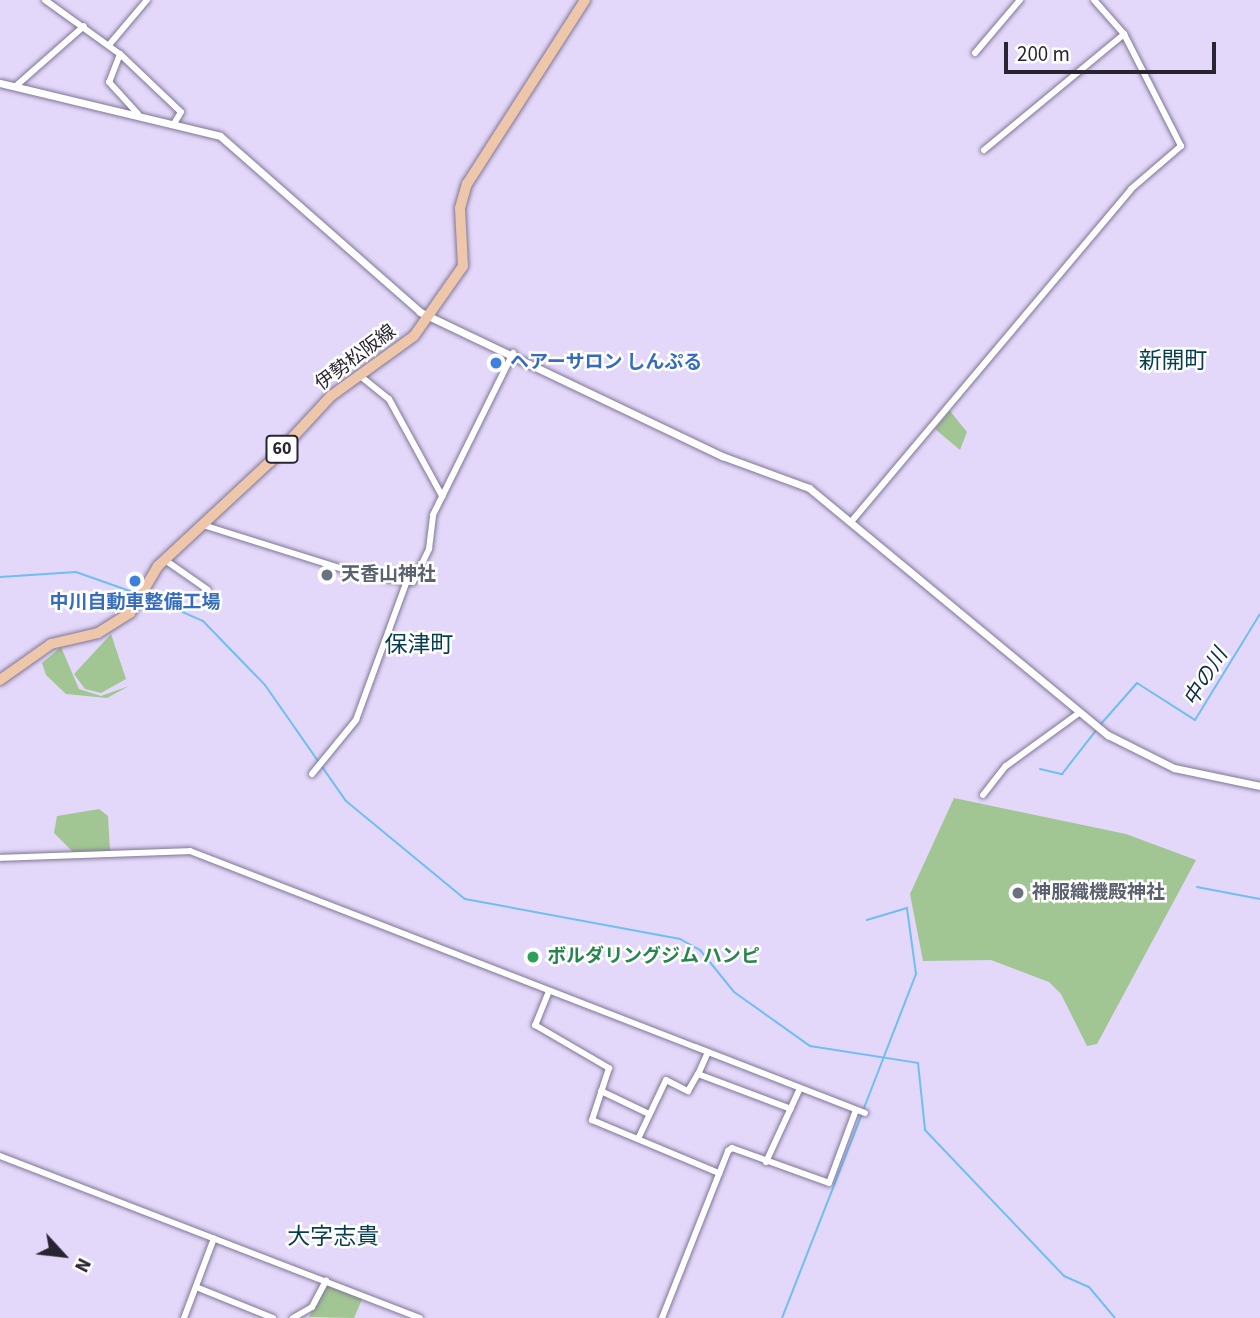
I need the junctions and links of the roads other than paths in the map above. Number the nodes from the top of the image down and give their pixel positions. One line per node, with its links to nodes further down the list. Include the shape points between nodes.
1 (45, 0): 6 (street)
2 (147, 0): 8 (street)
3 (585, 0): 16 (main road, 伊勢松阪線 / 60, via 467,184 460,208 463,266)
4 (1020, 0): 9 (street)
5 (1094, 0): 7 (street)
6 (84, 26): 8 (street); 12 (street)
7 (1124, 34): 15 (street); 20 (street, via 1181,146 1131,189)
8 (109, 45): 10 (street)
9 (975, 53)
10 (120, 54): 13 (street, via 109,82); 14 (street, via 181,112)
11 (0, 83): 12 (street)
12 (17, 85): 13 (street)
13 (138, 114): 14 (street)
14 (175, 122): 16 (street, via 234,144)
15 (984, 150)
16 (429, 317): 17 (street); 18 (main road, 伊勢松阪線 / 60, via 392,356)
17 (513, 353): 19 (street); 20 (street, via 722,456 809,488)
18 (359, 374): 19 (street, via 389,399); 21 (main road, 伊勢松阪線 / 60)
19 (442, 496): 23 (street, via 430,525 429,549 414,582)
20 (851, 523): 26 (street)
21 (204, 526): 22 (main road, 伊勢松阪線 / 60); 23 (street, via 362,575)
22 (165, 560): 24 (street); 25 (main road, 伊勢松阪線 / 60, via 144,594 114,625 51,644)
23 (407, 581): 27 (street, via 374,681 354,724)
24 (208, 590)
25 (0, 680)
26 (1079, 713): 28 (street, via 1174,768); 29 (street, via 1006,766)
27 (312, 774)
28 (1260, 786)
29 (983, 796)
30 (0, 858): 31 (street, via 190,851)
31 (549, 991): 32 (street); 35 (street, via 535,1025 609,1068)
32 (708, 1052): 33 (street); 34 (street)
33 (698, 1074): 36 (street); 37 (street, via 688,1091 666,1080)
34 (800, 1088): 36 (street); 40 (street, via 860,1111 829,1183)
35 (601, 1091): 37 (street); 38 (street, via 592,1120)
36 (790, 1109): 40 (street)
37 (647, 1113): 38 (street)
38 (638, 1139): 41 (street)
39 (0, 1156): 42 (street)
40 (766, 1162): 41 (street, via 732,1148)
41 (719, 1172): 49 (street)
42 (214, 1238): 43 (street); 44 (street)
43 (326, 1281): 47 (street, via 312,1307); 48 (street)
44 (196, 1287): 45 (street); 46 (street)
45 (184, 1318)
46 (273, 1318)
47 (293, 1318)
48 (420, 1318)
49 (662, 1318)

